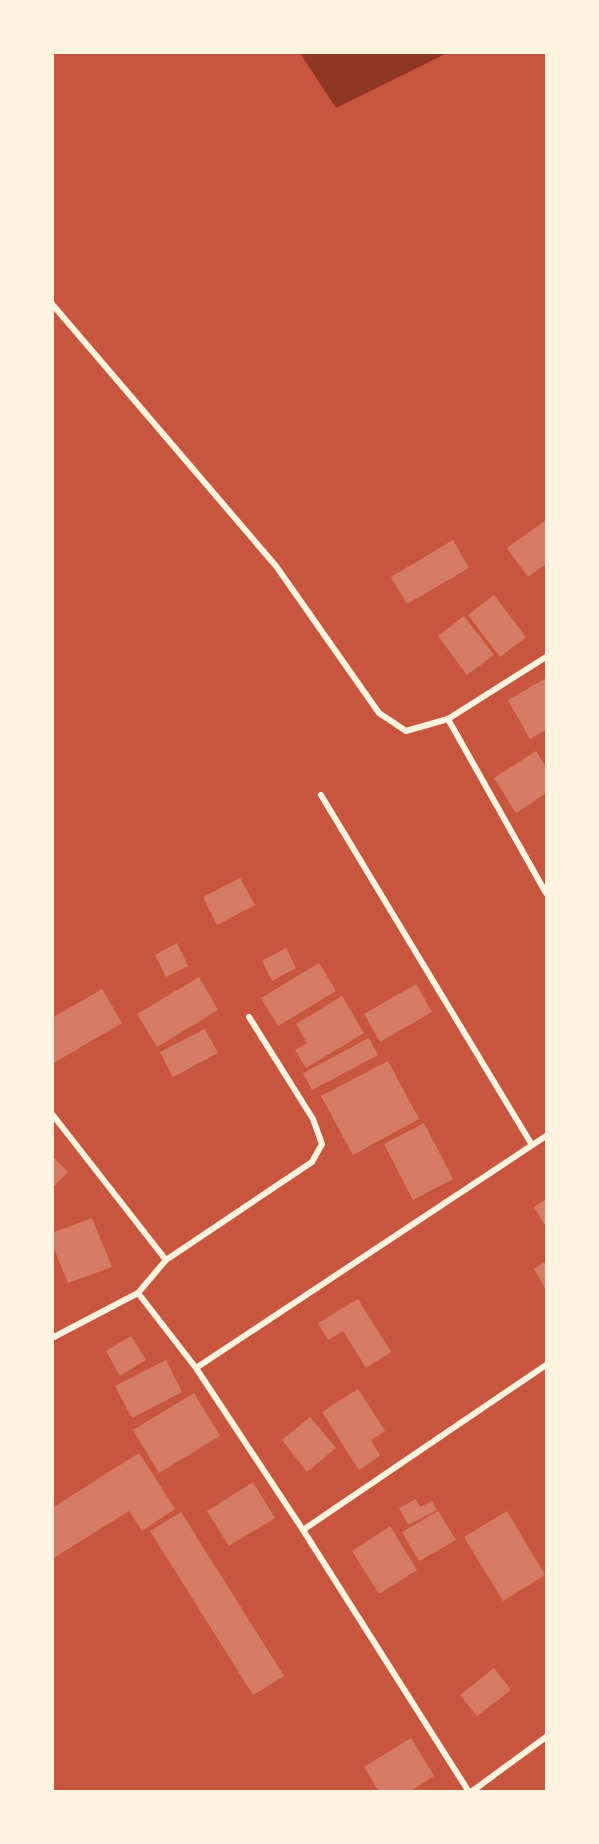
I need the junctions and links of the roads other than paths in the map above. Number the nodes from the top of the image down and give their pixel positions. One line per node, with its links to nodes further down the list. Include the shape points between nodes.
1 (52, 304): 3 (street, via 276,566 380,713 406,731)
2 (546, 657): 3 (street)
3 (448, 719): 5 (street)
4 (321, 795): 9 (street)
5 (546, 893)
6 (249, 1017): 10 (street, via 313,1119 322,1144 312,1162)
7 (52, 1114): 10 (street)
8 (546, 1136): 9 (street)
9 (532, 1145): 14 (street)
10 (166, 1260): 11 (street)
11 (138, 1293): 12 (street); 14 (street)
12 (52, 1338)
13 (546, 1365): 15 (street)
14 (196, 1368): 15 (street)
15 (303, 1530): 17 (street)
16 (546, 1737): 17 (street)
17 (470, 1791)

